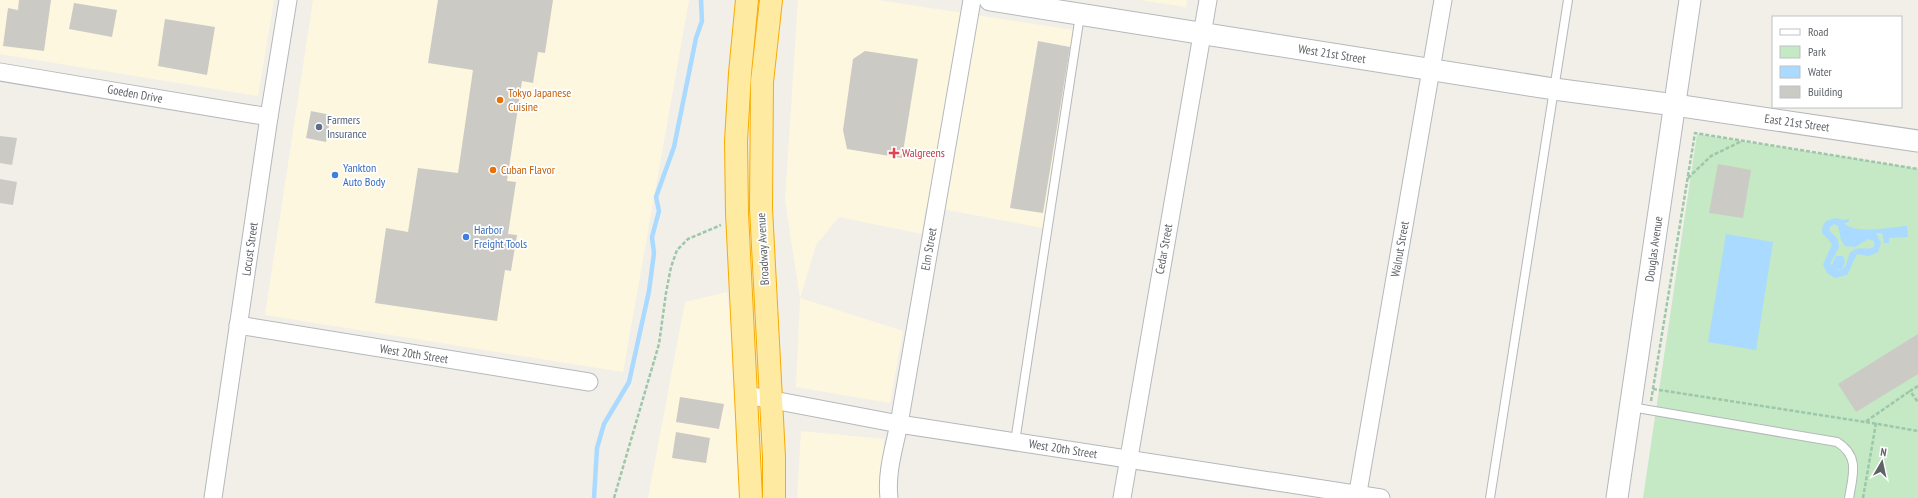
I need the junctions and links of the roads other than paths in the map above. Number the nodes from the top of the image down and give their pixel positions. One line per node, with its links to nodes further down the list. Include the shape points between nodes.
1 (288, 0): 16 (street, Locust Street)
2 (747, 0): 20 (highway, Broadway Avenue, via 736,141 737,213)
3 (771, 0): 21 (highway, Broadway Avenue, via 762,82 761,208)
4 (972, 0): 23 (street, Elm Street)
5 (990, 0): 10 (street, West 21st Street)
6 (1208, 0): 11 (street, Cedar Street)
7 (1443, 0): 12 (street, Walnut Street)
8 (1568, 0): 14 (lane)
9 (1690, 0): 15 (street, Douglas Avenue)
10 (1080, 14): 11 (street, West 21st Street); 24 (lane)
11 (1202, 33): 12 (street, West 21st Street); 25 (street, Cedar Street)
12 (1431, 70): 14 (street, West 21st Street); 26 (street, Walnut Street)
13 (0, 72): 16 (street, Goeden Drive)
14 (1554, 90): 15 (street, West 21st Street); 33 (lane)
15 (1675, 105): 17 (street, East 21st Street); 22 (street, Douglas Avenue)
16 (269, 117): 18 (street, Locust Street)
17 (1918, 141)
18 (238, 325): 19 (street, West 20th Street); 27 (street, Locust Street)
19 (589, 382)
20 (747, 395): 21 (street, West 20th Street); 28 (highway, Broadway Avenue)
21 (771, 400): 23 (street, West 20th Street); 29 (highway, Broadway Avenue)
22 (1640, 409): 34 (street, Douglas Avenue); 35 (lane, via 1837,442 1846,448 1854,467)
23 (899, 424): 24 (street, West 20th Street); 30 (street, Elm Street, via 887,484)
24 (1015, 442): 25 (street, West 20th Street)
25 (1128, 459): 26 (street, West 20th Street); 31 (street, Cedar Street)
26 (1357, 496): 32 (street, West 20th Street)
27 (213, 498)
28 (751, 498)
29 (774, 498)
30 (889, 498)
31 (1122, 498)
32 (1381, 498)
33 (1490, 498)
34 (1617, 498)
35 (1849, 498)

